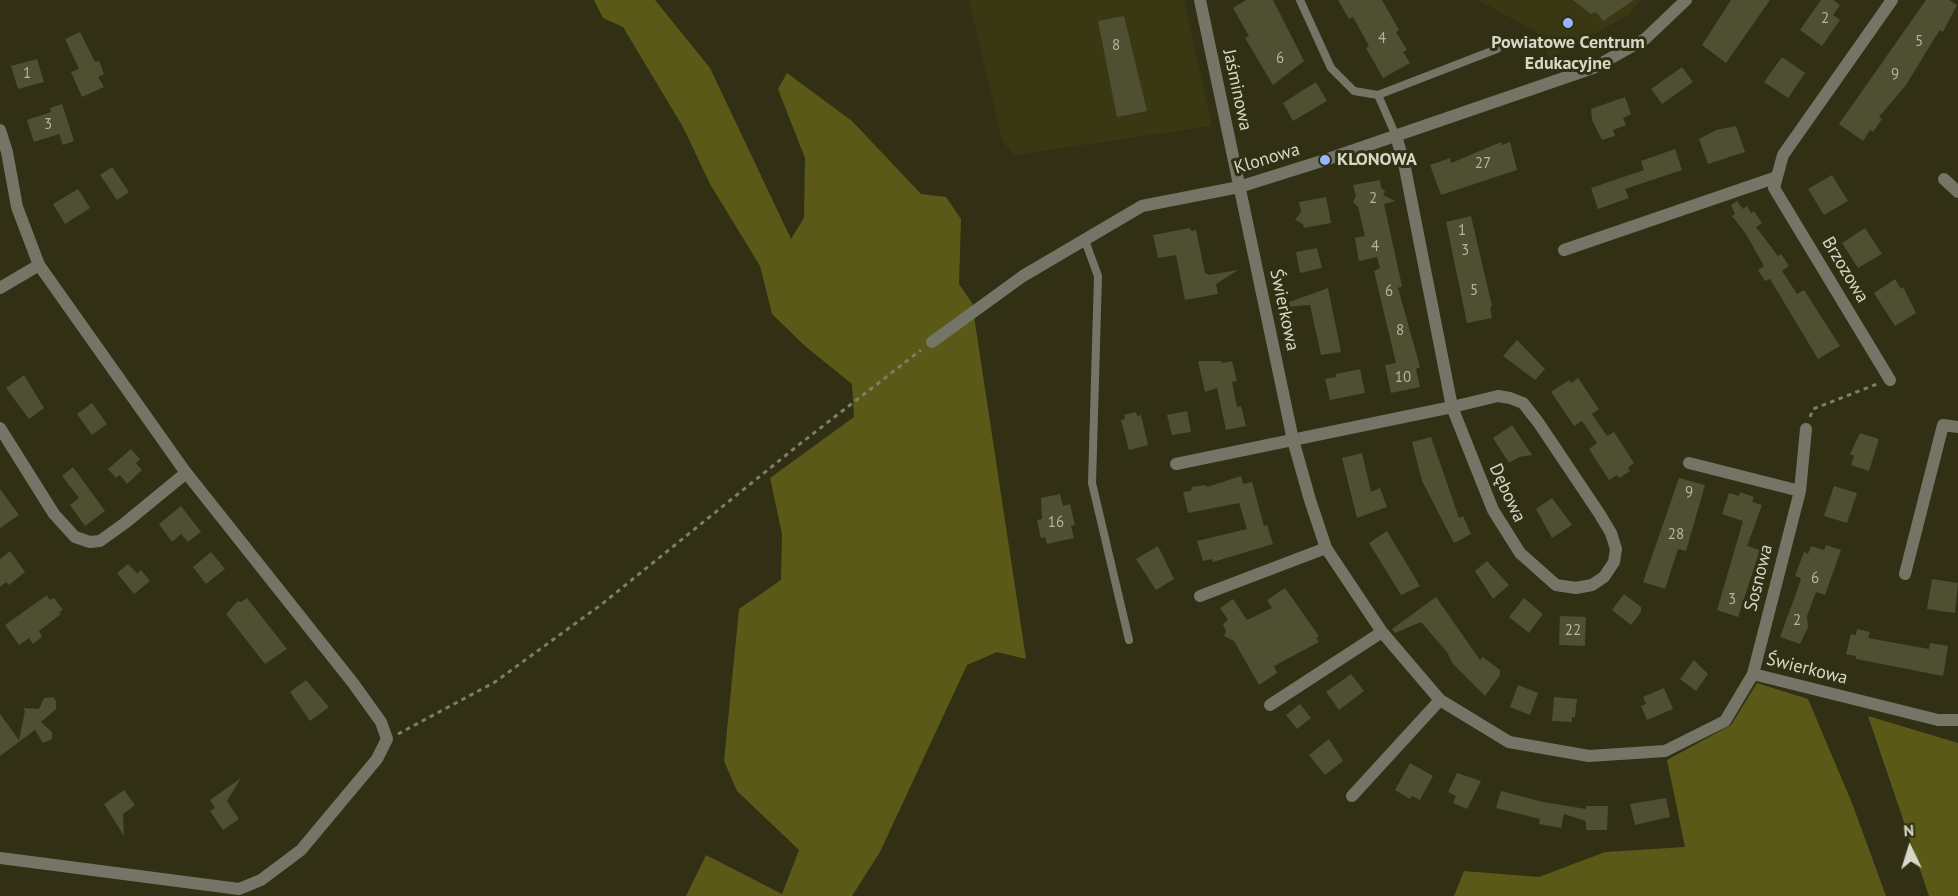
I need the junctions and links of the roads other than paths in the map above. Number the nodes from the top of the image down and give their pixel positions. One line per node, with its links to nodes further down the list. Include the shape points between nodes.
1 (1200, 0): 11 (street, Jaśminowa)
2 (1300, 0): 6 (lane, via 1331,68 1354,91)
3 (1686, 0): 8 (street, Klonowa, via 1645,39 1593,68)
4 (1892, 0): 9 (street, via 1783,155)
5 (1497, 49): 6 (lane)
6 (1378, 95): 8 (lane)
7 (0, 130): 15 (street, via 17,207)
8 (1396, 136): 11 (street, Klonowa); 19 (street, Dębowa)
9 (1777, 177): 14 (street); 18 (street, Brzozowa, via 1774,188)
10 (1944, 179): 12 (street)
11 (1239, 187): 13 (street, Klonowa, via 1142,206); 23 (street, Świerkowa)
12 (1958, 192)
13 (1084, 238): 17 (street, Klonowa, via 1023,276); 32 (lane, via 1098,276 1092,483)
14 (1564, 250)
15 (39, 265): 16 (street); 26 (street)
16 (0, 288)
17 (932, 342)
18 (1890, 380)
19 (1452, 407): 19 (street, Dębowa, via 1493,510 1513,544 1556,585 1576,588 1593,585 1604,577 1614,562 1616,549 1611,533 1523,403 1498,396); 23 (street)
20 (1958, 427): 29 (street, via 1943,424)
21 (0, 428): 26 (street, via 54,514 75,537 90,542 99,541 125,523)
22 (1806, 429): 27 (street, Sosnowa)
23 (1293, 440): 25 (street); 28 (street, Świerkowa)
24 (1689, 463): 27 (street)
25 (1176, 464)
26 (186, 473): 38 (street, via 353,683 381,722 387,739 377,759 301,850 261,880 239,889)
27 (1800, 491): 33 (street, Sosnowa)
28 (1326, 548): 30 (street); 31 (street, Świerkowa)
29 (1905, 574)
30 (1200, 596)
31 (1382, 632): 34 (street, Świerkowa); 35 (street)
32 (1129, 640)
33 (1753, 674): 34 (street, Świerkowa, via 1725,721 1665,751 1589,756 1509,742); 36 (street, Świerkowa, via 1938,720)
34 (1440, 700): 37 (street)
35 (1270, 705)
36 (1958, 720)
37 (1352, 796)
38 (0, 858)

